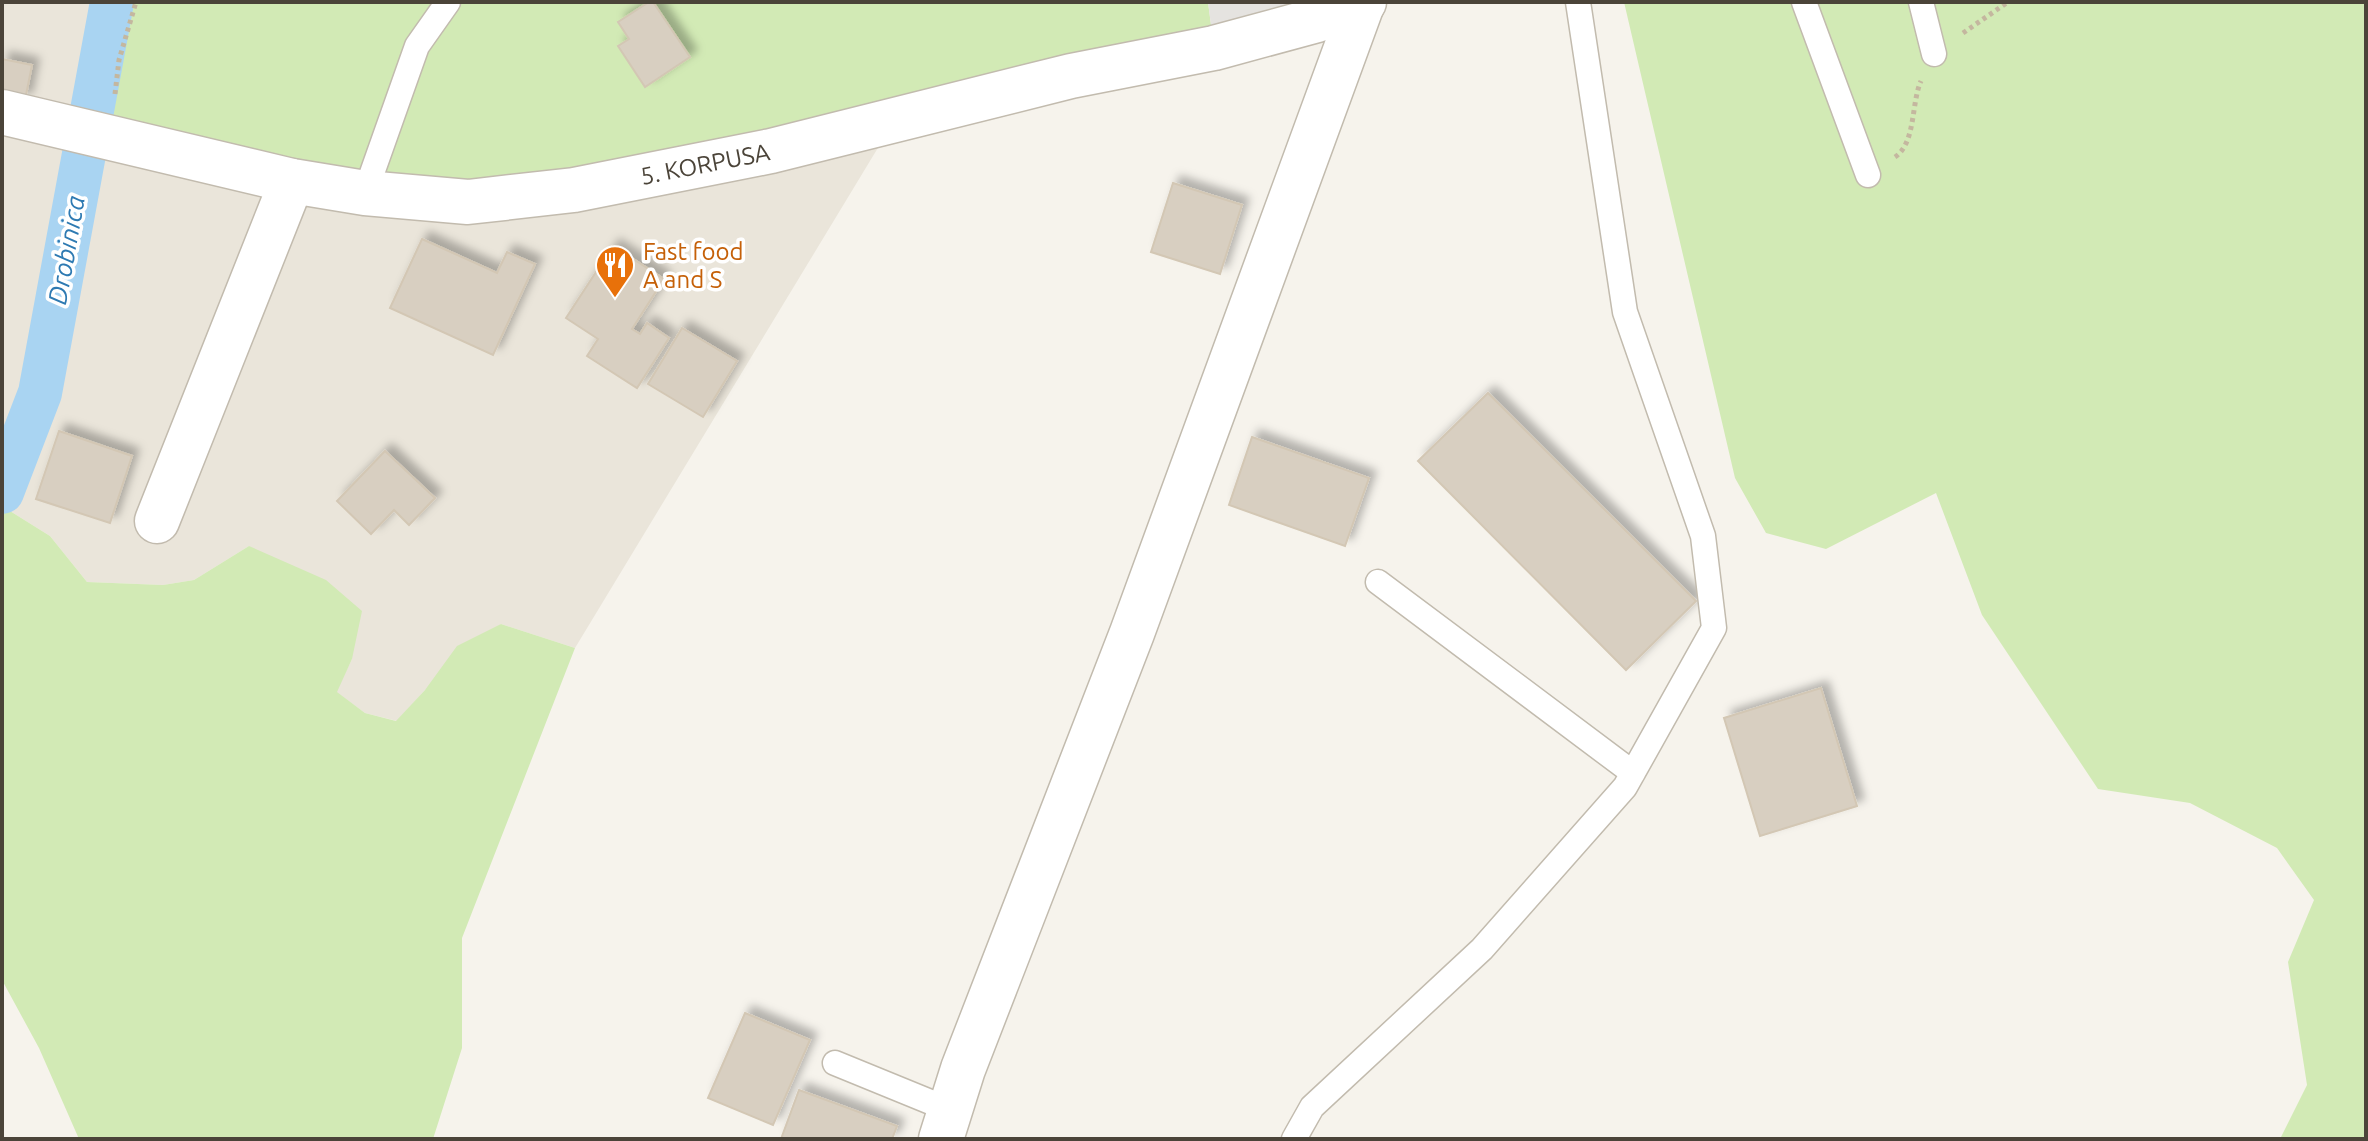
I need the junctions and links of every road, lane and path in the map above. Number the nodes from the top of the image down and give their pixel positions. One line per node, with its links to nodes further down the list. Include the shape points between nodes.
1 (136, 2): 9 (path, via 119,60)
2 (448, 2): 12 (lane, via 417,46)
3 (1363, 2): 12 (street, 5. KORPUSA, via 1214,48 1071,76 878,127 574,190 468,202); 17 (street)
4 (1578, 2): 15 (lane, via 1625,312 1703,536 1714,628)
5 (1804, 2): 10 (lane)
6 (1921, 2): 7 (lane)
7 (1934, 54)
8 (19, 117): 9 (street, 5. KORPUSA)
9 (109, 139): 11 (street, 5. KORPUSA)
10 (1868, 175)
11 (292, 181): 12 (street, 5. KORPUSA); 13 (street)
12 (365, 193)
13 (157, 521)
14 (1378, 582): 15 (lane)
15 (1633, 773): 18 (lane, via 1482,949 1312,1107)
16 (835, 1063): 17 (lane)
17 (945, 1124)
18 (1294, 1139)

